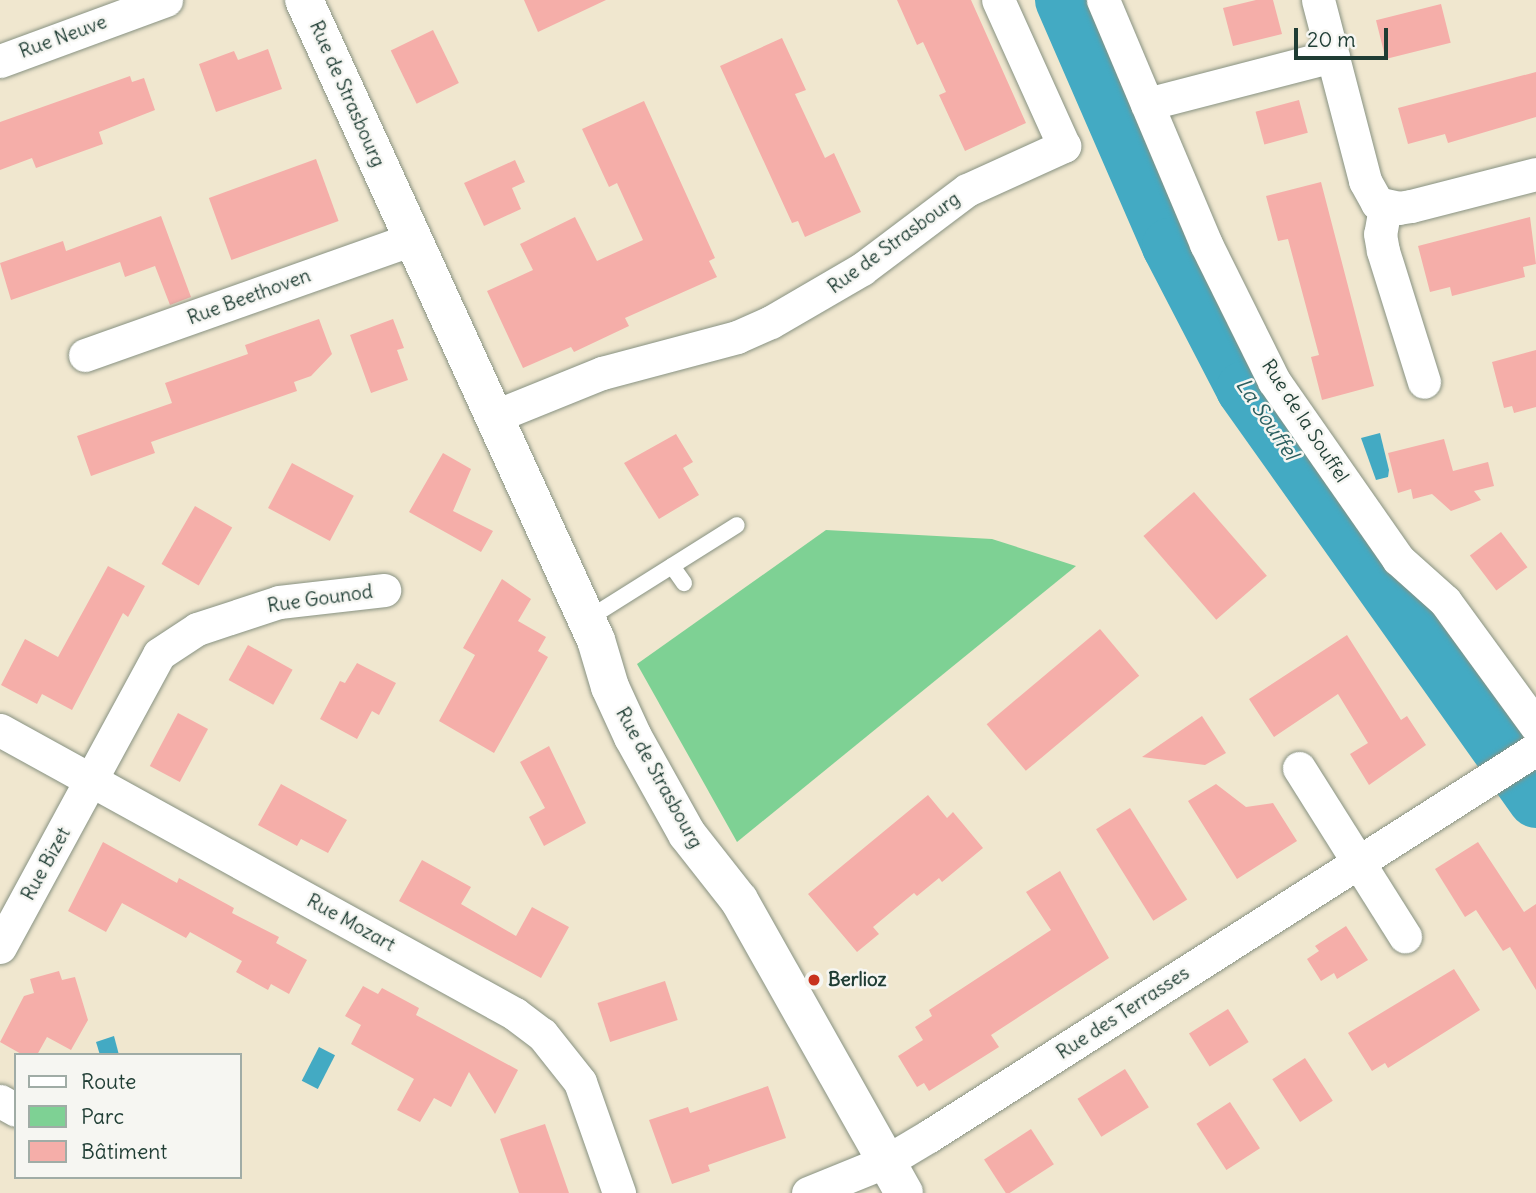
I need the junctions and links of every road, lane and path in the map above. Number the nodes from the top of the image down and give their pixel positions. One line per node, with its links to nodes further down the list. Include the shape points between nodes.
1 (166, 0): 7 (street, Rue Neuve)
2 (304, 0): 11 (street, Rue de Strasbourg)
3 (998, 0): 14 (street, Rue de Strasbourg, via 1064,146 967,190 862,269 771,322 737,337 628,364)
4 (1103, 0): 8 (street, Rue de la Souffel)
5 (1318, 0): 6 (street)
6 (1333, 56): 8 (street); 10 (street, via 1365,181 1370,194)
7 (0, 61)
8 (1147, 104): 21 (street, Rue de la Souffel, via 1206,244 1274,381 1398,559 1445,601)
9 (1536, 174): 10 (street, via 1411,206)
10 (1385, 207): 13 (street, via 1380,234 1383,251)
11 (412, 239): 12 (street, Rue Beethoven); 14 (street, Rue de Strasbourg)
12 (85, 355)
13 (1424, 382)
14 (493, 417): 19 (street, Rue de Strasbourg)
15 (737, 525): 16 (lane)
16 (672, 566): 17 (lane); 19 (lane)
17 (684, 583)
18 (384, 590): 23 (street, Rue Gounod, via 279,603 175,640 144,675)
19 (586, 620): 27 (street, Rue de Strasbourg, via 622,714 682,825 738,900)
20 (0, 730): 23 (street, Rue Mozart)
21 (1533, 743): 24 (street, Rue des Terrasses, via 1485,781)
22 (1299, 768): 24 (street)
23 (91, 781): 26 (street, Rue Bizet); 28 (street, Rue Mozart, via 515,1014 542,1034 580,1082)
24 (1359, 862): 25 (street); 27 (street, Rue des Terrasses)
25 (1405, 936)
26 (0, 947)
27 (895, 1177): 29 (street, Rue des Terrasses)
28 (619, 1193)
29 (808, 1193)

